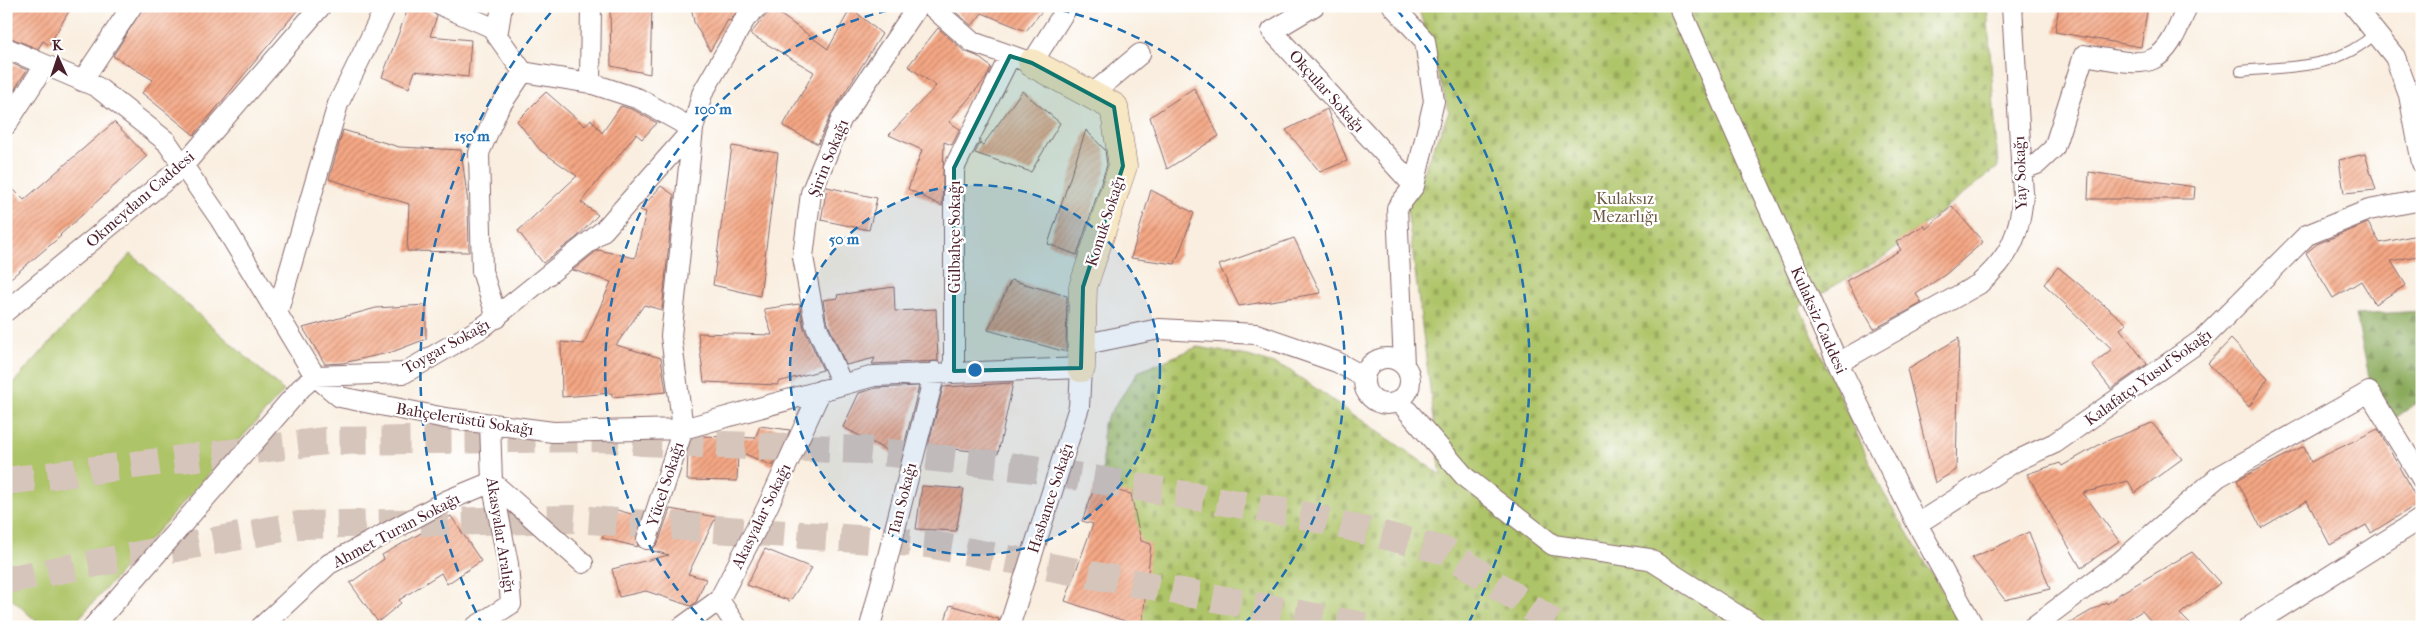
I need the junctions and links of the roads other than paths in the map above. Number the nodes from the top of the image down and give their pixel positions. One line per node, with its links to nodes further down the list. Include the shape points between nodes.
1 (132, 6): 25 (street)
2 (321, 6): 31 (street, Okmeydanı Caddesi)
3 (386, 6): 36 (street, via 338,104)
4 (443, 6): 18 (street, via 491,27)
5 (502, 6): 18 (street)
6 (591, 6): 26 (street)
7 (758, 6): 29 (street, Toygar Sokağı, via 745,19 702,94)
8 (918, 6): 44 (street, Şirin Sokağı, via 841,120 811,193 803,257 814,323)
9 (931, 6): 21 (street, via 972,42)
10 (1068, 6): 21 (street, Gülbahçe Sokağı)
11 (1314, 6): 33 (street, Okçular Sokağı, via 1272,31)
12 (1393, 6): 33 (street, via 1425,41 1434,100)
13 (1680, 6): 39 (street, Kulaksiz Caddesi)
14 (2012, 6): 32 (street, Yay Sokağı)
15 (2187, 6): 32 (street, via 2166,51 2159,58 2137,64 2084,54 2054,148 2037,164)
16 (2354, 6): 17 (street)
17 (2376, 33): 23 (lane, via 2347,55 2330,61); 30 (street, via 2395,57 2409,95)
18 (498, 36): 24 (street)
19 (6, 48): 22 (street, Bahçelerüstü Sokağı)
20 (1140, 54): 27 (street)
21 (1021, 60): 27 (street, Konuk Sokağı); 41 (street, Gülbahçe Sokağı, via 954,168)
22 (46, 65): 25 (street, Bahçelerüstü Sokağı); 28 (street)
23 (2241, 71)
24 (523, 72): 26 (street); 37 (street, via 498,109 479,153 482,271)
25 (82, 81): 31 (street, Bahçelerüstü Sokağı, via 98,87 166,141)
26 (590, 83): 29 (street, via 639,99)
27 (1091, 95): 38 (street, Konuk Sokağı, via 1114,107 1123,166 1083,287)
28 (6, 125)
29 (693, 129): 37 (street, Toygar Sokağı, via 604,230); 48 (street, via 671,336)
30 (2422, 163)
31 (183, 166): 35 (street, Okmeydanı Caddesi); 36 (street, Bahçelerüstü Sokağı, via 220,219)
32 (2021, 170): 39 (street, Yay Sokağı, via 2021,218 2006,257 1994,271 1979,284)
33 (1414, 186): 40 (street, via 1397,208)
34 (2422, 200): 52 (street, Kalafatçı Yusuf Sokağı, via 2369,210 2307,235 2203,339 2055,443 2014,462)
35 (6, 311)
36 (277, 314): 42 (street, Bahçelerüstü Sokağı)
37 (497, 318): 42 (street, Toygar Sokağı, via 404,373)
38 (1081, 356): 41 (street, Bahçelerüstü Sokağı); 43 (street, Bahçelerüstü Sokağı, via 1159,329 1256,334 1337,362); 62 (street, Hasbance Sokağı, via 1080,407)
39 (1838, 363): 52 (street, Kulaksiz Caddesi)
40 (1404, 365): 43 (street, via 1397,360 1378,360 1370,364); 46 (street, via 1410,387)
41 (945, 372): 44 (street, Bahçelerüstü Sokağı, via 874,376); 61 (street, Tan Sokağı)
42 (315, 376): 47 (street, Bahçelerüstü Sokağı, via 340,397); 56 (street, via 301,388)
43 (1364, 377): 46 (street, via 1366,392 1371,398 1383,404)
44 (842, 384): 45 (street, Bahçelerüstü Sokağı)
45 (822, 390): 48 (street, Bahçelerüstü Sokağı); 55 (street, Akasyalar Sokağı, via 767,508)
46 (1399, 401): 63 (street, via 1466,478 1553,545 1649,558)
47 (490, 424): 48 (street, Bahçelerüstü Sokağı, via 552,432); 50 (street, Akasyalar Aralığı)
48 (683, 429): 53 (street, Yücel Sokağı)
49 (2422, 479): 65 (street, via 2369,392 2218,477 2121,561)
50 (492, 482): 54 (street); 57 (street, Ahmet Turan Sokağı, via 446,501 329,564); 58 (street, Akasyalar Aralığı, via 508,564 511,604)
51 (2422, 518): 66 (street)
52 (1917, 524): 64 (street, Kulaksiz Caddesi)
53 (647, 539)
54 (583, 563)
55 (719, 600): 59 (street, Akasyalar Sokağı); 60 (street)
56 (93, 627)
57 (261, 627)
58 (475, 627)
59 (682, 627)
60 (737, 627)
61 (870, 627)
62 (1009, 627)
63 (1756, 627)
64 (1974, 627)
65 (2033, 627)
66 (2249, 627)

